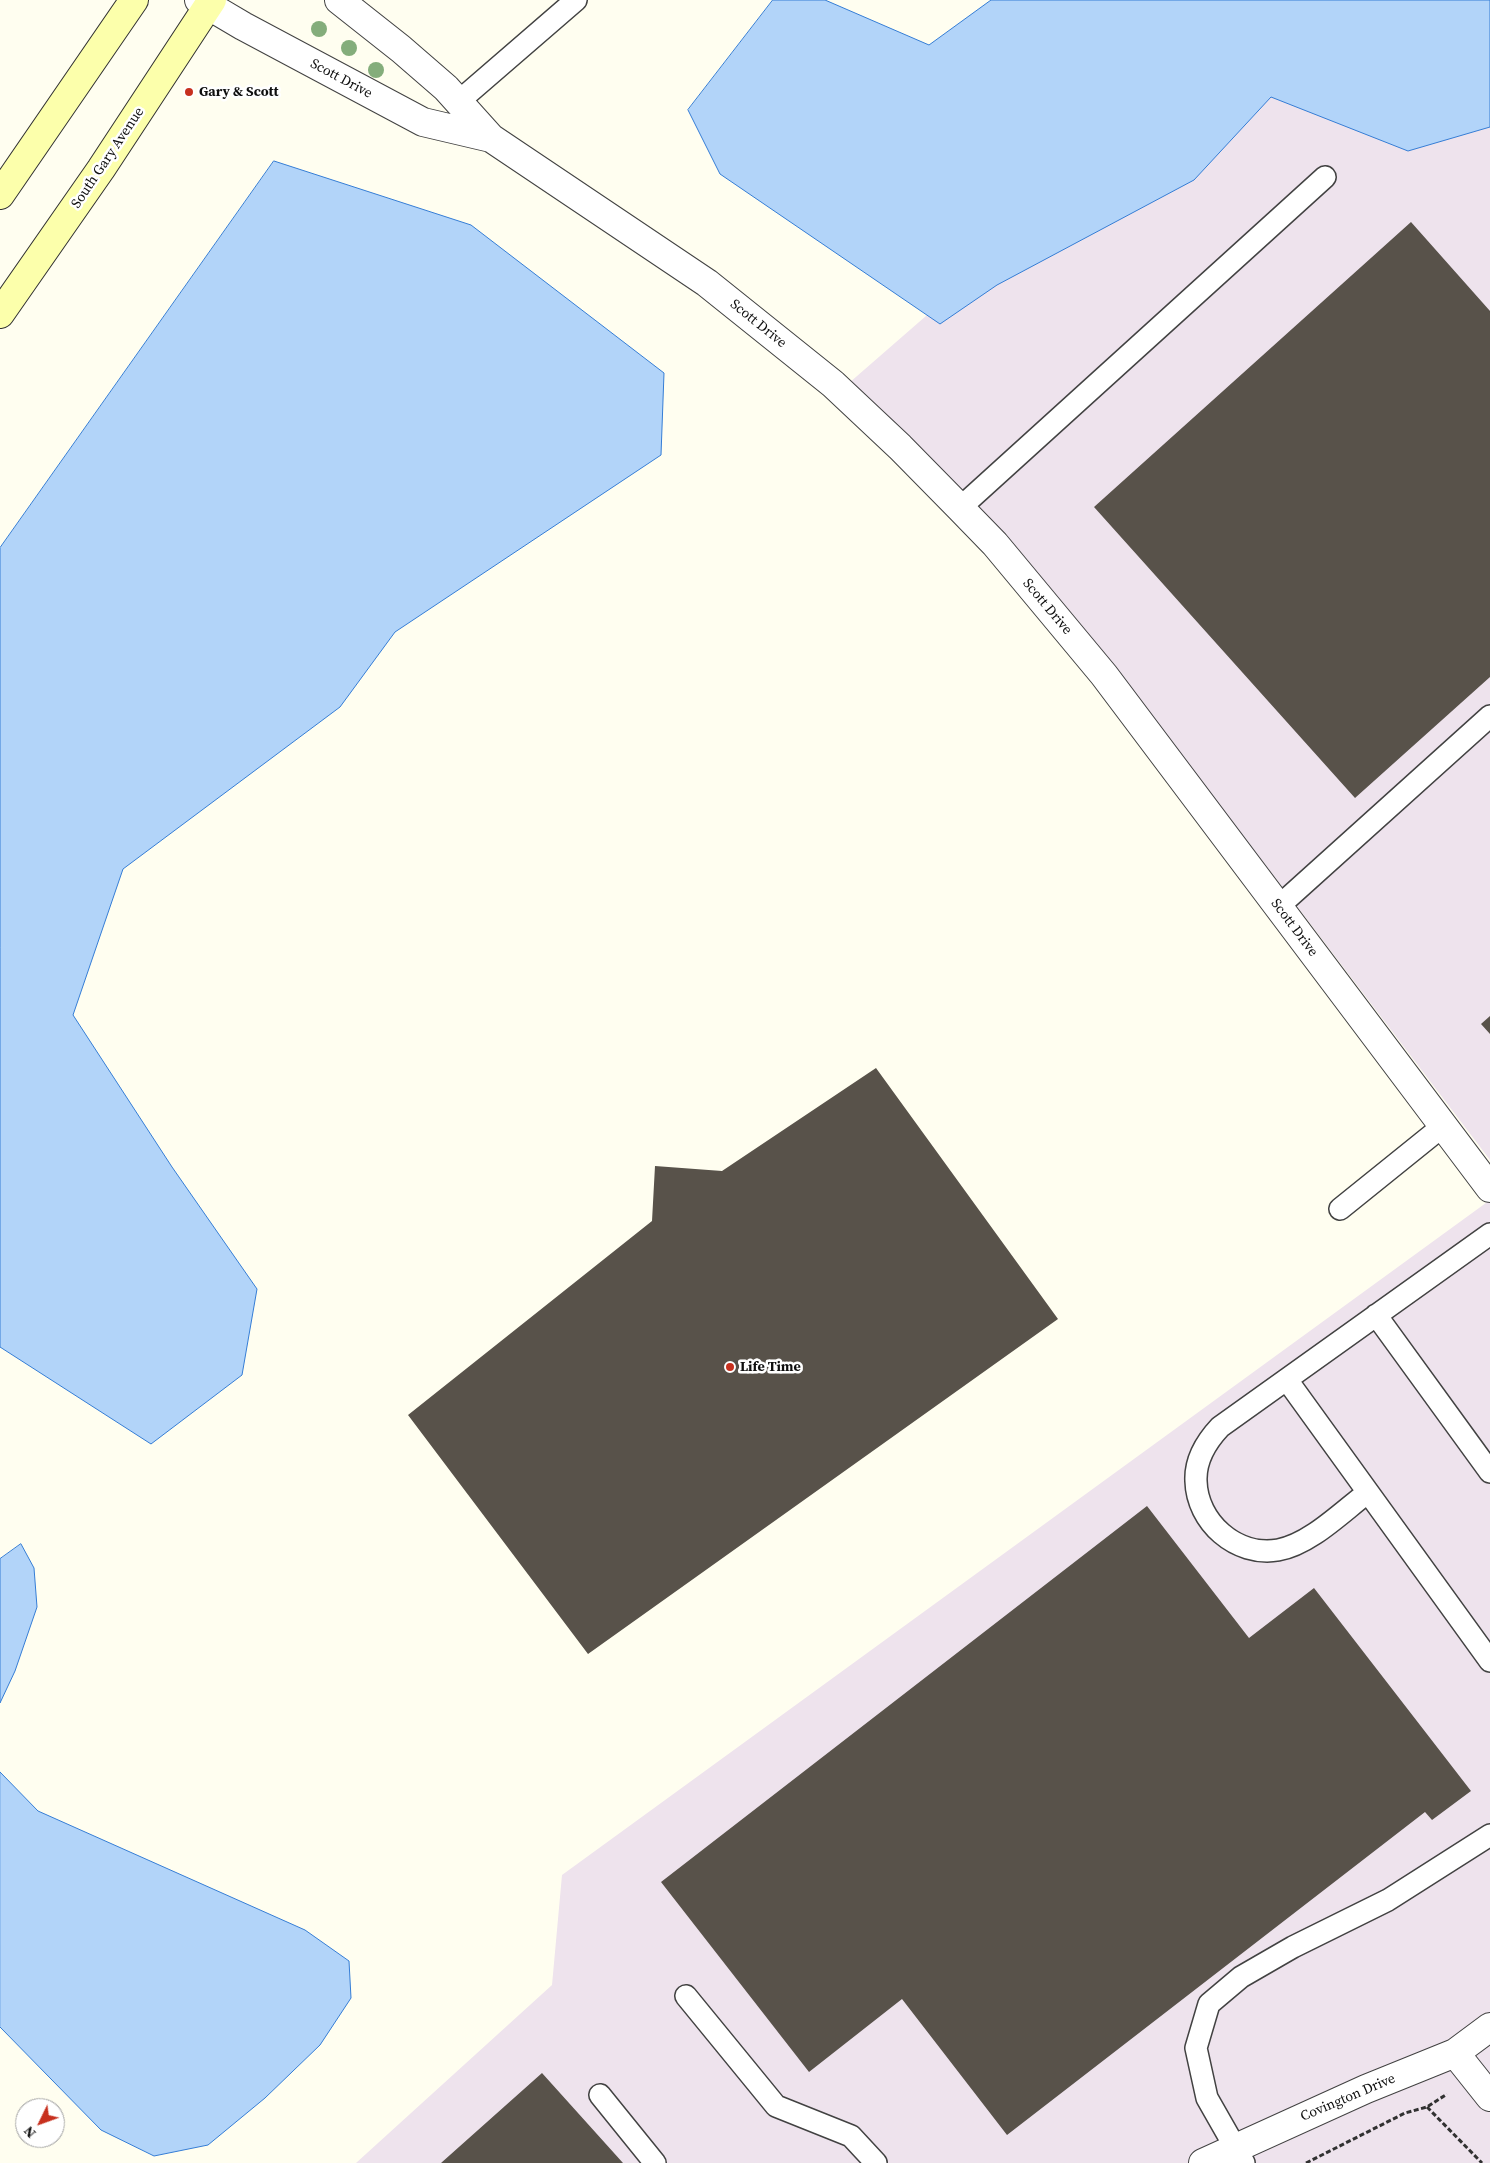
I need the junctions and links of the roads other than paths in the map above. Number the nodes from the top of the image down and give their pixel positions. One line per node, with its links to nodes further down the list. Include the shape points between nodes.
1 (134, 0): 8 (main road)
2 (339, 0): 5 (street, Scott Drive, via 401,49)
3 (576, 0): 5 (lane)
4 (207, 2): 6 (street, Scott Drive, via 423,122); 9 (main road, South Gary Avenue, via 101,170)
5 (458, 102): 6 (street, Scott Drive)
6 (491, 138): 10 (street, Scott Drive, via 707,283 833,384)
7 (1325, 178): 10 (lane)
8 (0, 195)
9 (0, 314)
10 (960, 508): 12 (street, Scott Drive, via 995,544 1104,675)
11 (1490, 716): 12 (lane)
12 (1278, 907): 13 (street, Scott Drive)
13 (1444, 1126): 14 (street, Scott Drive); 15 (lane)
14 (1490, 1188)
15 (1340, 1210)
16 (1490, 1234): 17 (lane)
17 (1376, 1315): 18 (lane); 19 (lane)
18 (1286, 1380): 20 (lane); 20 (lane, via 1220,1426 1207,1442 1199,1460 1196,1480 1199,1500 1207,1519 1238,1545 1257,1550 1277,1550 1297,1545)
19 (1490, 1472)
20 (1367, 1493): 21 (lane)
21 (1490, 1662)
22 (1490, 1835): 28 (lane, via 1388,1900 1242,1977 1210,2004 1196,2048 1208,2098)
23 (686, 1996): 30 (lane, via 776,2106 851,2136)
24 (1490, 2027): 25 (street, Covington Drive)
25 (1455, 2053): 27 (street); 28 (street, Covington Drive, via 1366,2089)
26 (600, 2095): 29 (lane)
27 (1490, 2097)
28 (1240, 2155): 31 (street, Covington Drive)
29 (655, 2163)
30 (876, 2163)
31 (1202, 2163)

